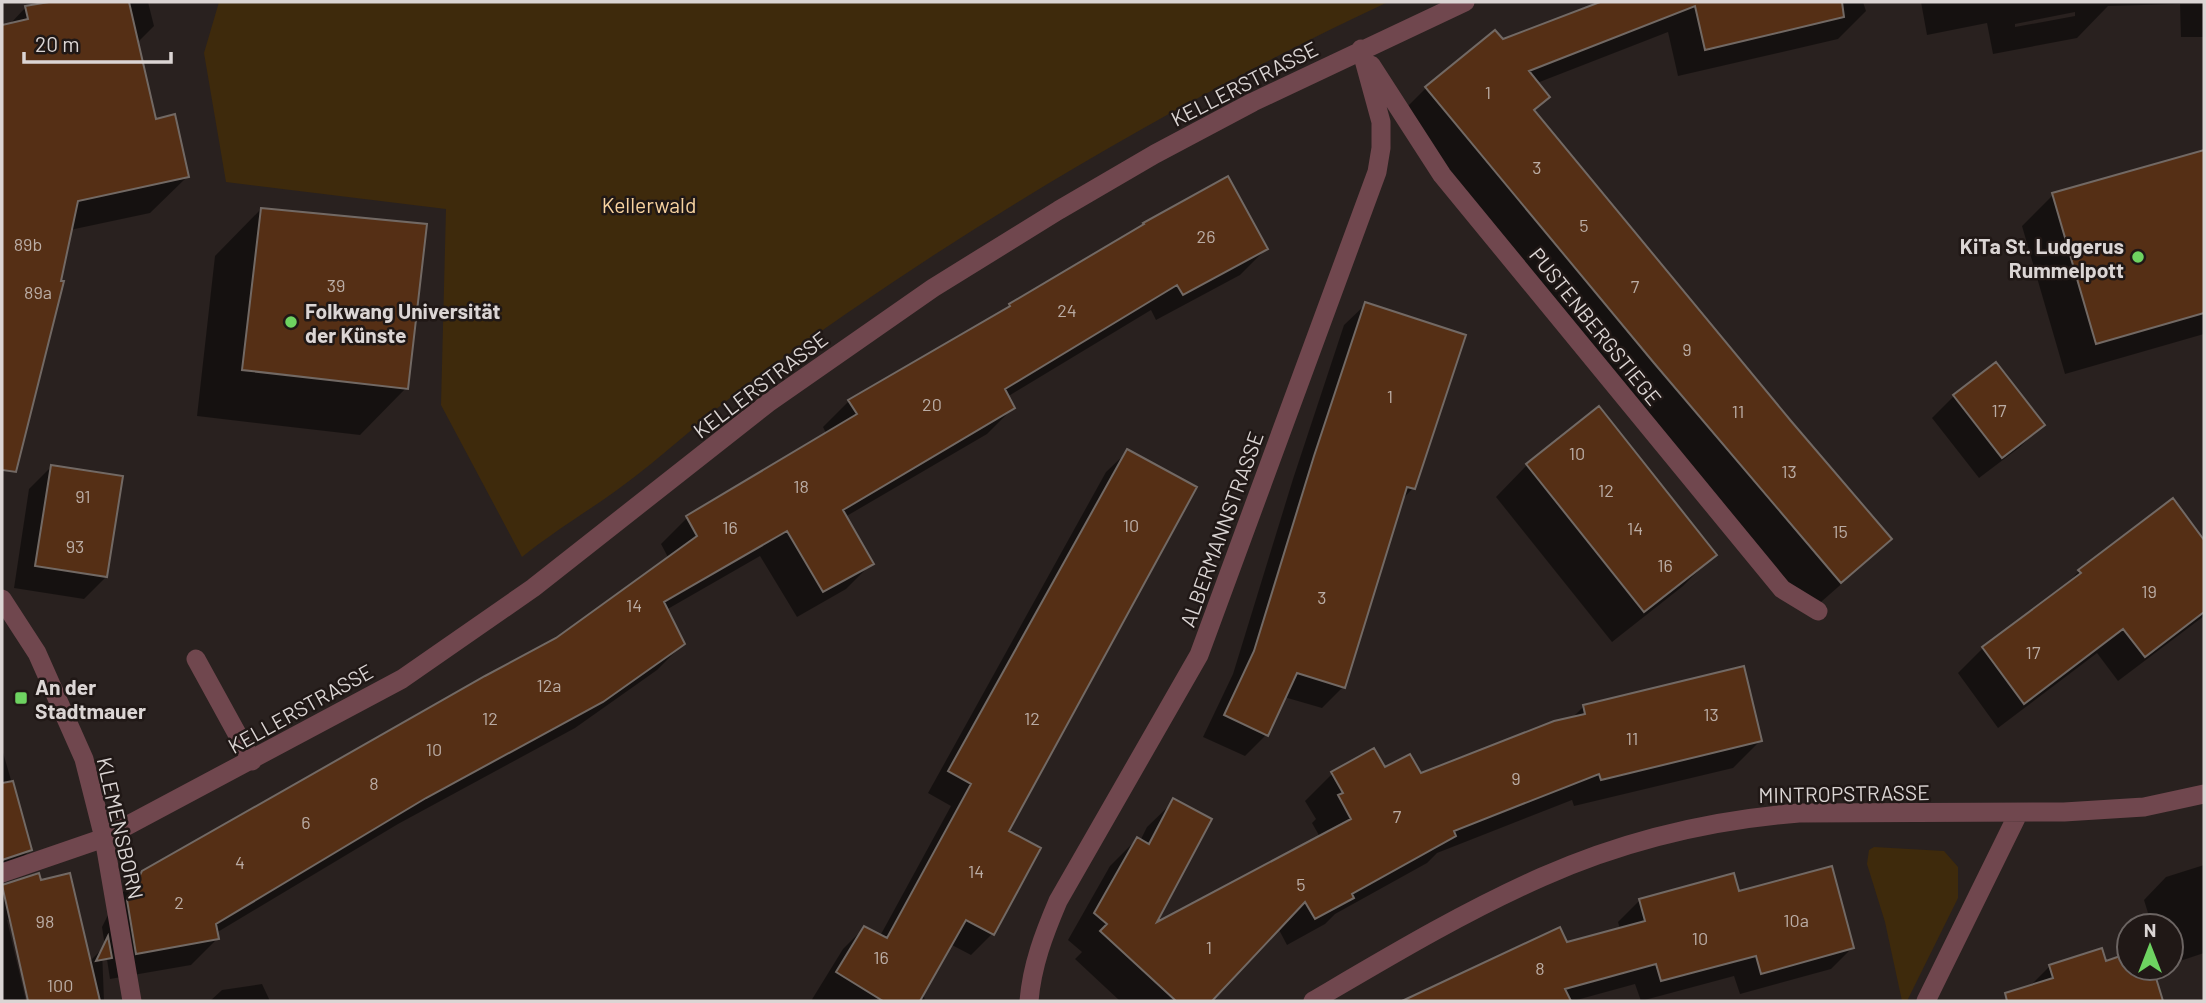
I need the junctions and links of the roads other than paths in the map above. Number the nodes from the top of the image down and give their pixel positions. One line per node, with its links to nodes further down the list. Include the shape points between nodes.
1 (1465, 2): 2 (street, KELLERSTRASSE)
2 (1362, 49): 4 (street, PUSTENBERGSTIEGE, via 1442,176 1782,589); 6 (street, KELLERSTRASSE, via 1155,154 933,288 768,403 533,588 402,678); 12 (street, ALBERMANNSTRASSE, via 1381,122 1377,172 1199,655 1058,901 1041,941)
3 (2, 599): 9 (street, KLEMENSBORN, via 37,653 84,759)
4 (1818, 611)
5 (196, 659): 6 (street)
6 (252, 761): 9 (street, KELLERSTRASSE)
7 (2204, 794): 8 (street, MINTROPSTRASSE, via 2144,807)
8 (2018, 814): 13 (street, MINTROPSTRASSE, via 1799,813 1729,820 1658,837 1544,876 1485,904); 14 (street)
9 (104, 838): 10 (street); 11 (street, KLEMENSBORN)
10 (2, 873)
11 (132, 1001)
12 (1029, 1001)
13 (1313, 1001)
14 (1926, 1001)

